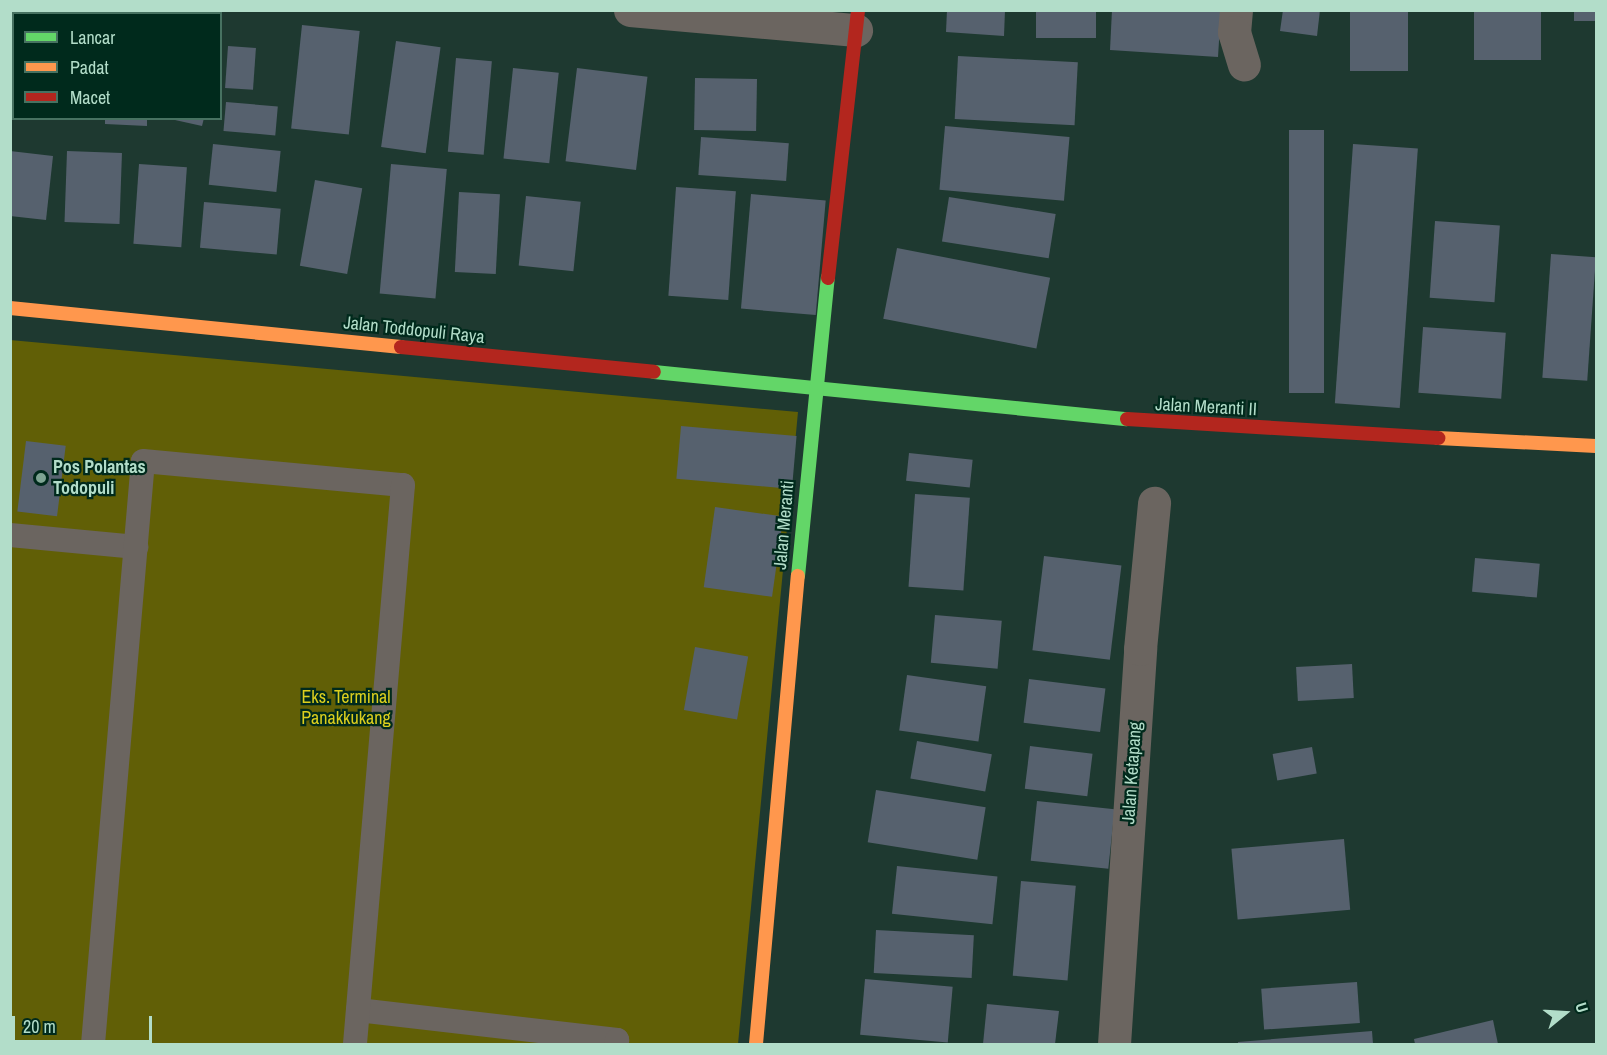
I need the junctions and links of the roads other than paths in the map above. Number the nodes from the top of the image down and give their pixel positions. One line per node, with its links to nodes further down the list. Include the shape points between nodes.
1 (630, 10): 3 (street)
2 (1236, 10): 4 (street, via 1234,32)
3 (857, 20): 6 (street, Jalan Meranti)
4 (1244, 65)
5 (10, 308): 6 (street, Jalan Toddopuli Raya)
6 (814, 389): 7 (street, Jalan Meranti II, via 1163,423); 15 (street, Jalan Meranti)
7 (1596, 446)
8 (1154, 503): 16 (street, Jalan Ketapang, via 1140,649)
9 (10, 536): 10 (lane)
10 (136, 547): 11 (lane, via 143,461 403,485); 12 (lane)
11 (358, 1010): 13 (lane); 14 (lane, via 617,1040)
12 (93, 1044)
13 (355, 1044)
14 (616, 1044)
15 (756, 1044)
16 (1114, 1044)

